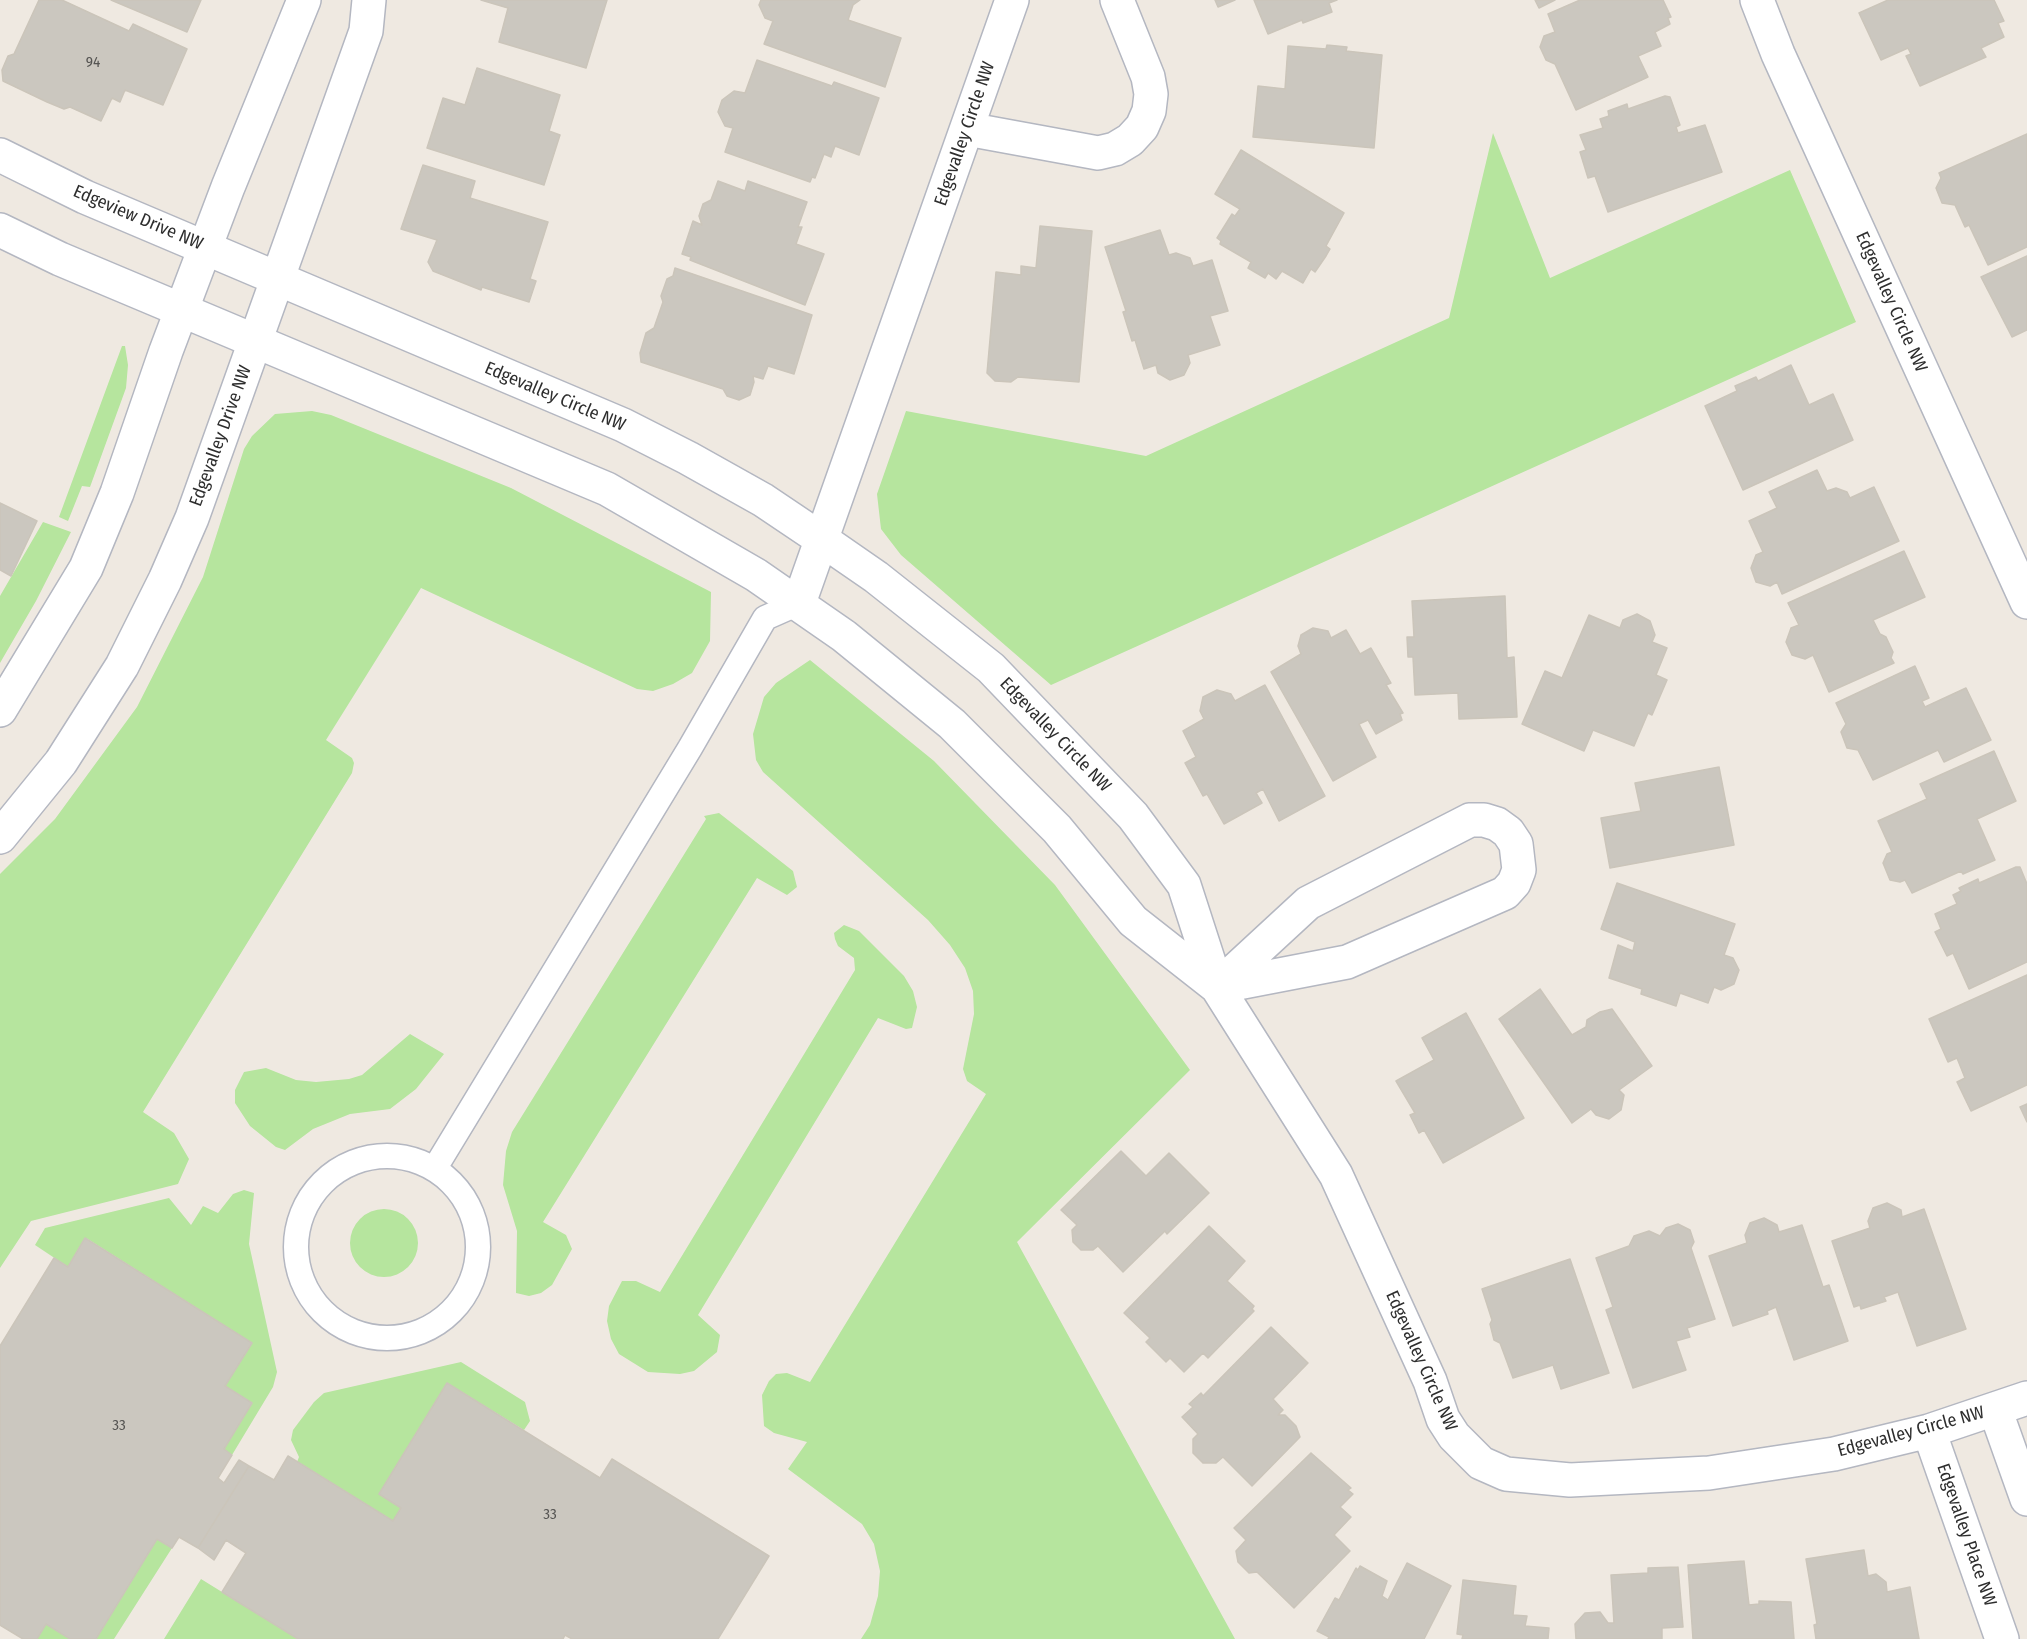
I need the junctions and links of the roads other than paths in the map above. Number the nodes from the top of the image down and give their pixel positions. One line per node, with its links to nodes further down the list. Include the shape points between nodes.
1 (304, 0): 9 (street)
2 (369, 0): 10 (street, Edgevalley Drive NW, via 366,30)
3 (1012, 0): 6 (street, Edgevalley Circle NW)
4 (1117, 0): 6 (street, via 1148,76 1151,94 1142,127 1130,140 1098,153)
5 (1757, 0): 14 (street, Edgevalley Circle NW)
6 (967, 129): 13 (street, Edgevalley Circle NW)
7 (0, 155): 9 (street, Edgeview Drive NW, via 85,197)
8 (0, 230): 11 (street)
9 (206, 248): 10 (street, Edgeview Drive NW); 11 (street)
10 (278, 278): 12 (street, Edgevalley Drive NW); 13 (street, Edgevalley Circle NW, via 623,425 763,500)
11 (183, 309): 12 (street); 16 (street, via 86,568)
12 (256, 340): 15 (street, Edgevalley Circle NW, via 607,489 695,538); 17 (street, Edgevalley Drive NW, via 192,518 123,666 61,762)
13 (821, 539): 15 (street, Edgevalley Circle NW); 18 (street, Edgevalley Circle NW, via 991,668 1133,816 1184,885)
14 (2027, 602)
15 (798, 603): 18 (street, Edgevalley Circle NW, via 952,724 1057,829 1133,921); 19 (lane, via 765,618)
16 (0, 710)
17 (0, 837)
18 (1216, 987): 18 (street, via 1308,903 1457,824 1470,820 1491,822 1508,832 1516,844 1519,870 1514,883 1494,900 1347,962); 22 (street, Edgevalley Circle NW, via 1336,1174 1430,1381 1443,1419 1481,1463 1506,1474 1570,1480 1709,1473 1834,1454)
19 (435, 1168): 19 (lane, via 386,1155 362,1159 332,1174 304,1206 297,1231 296,1258 303,1284 317,1306 337,1324 361,1335 388,1339 430,1327 458,1305 471,1282 478,1257 477,1231 469,1207 454,1185)
20 (2027, 1398): 21 (street, Edgevalley Circle NW)
21 (1995, 1409): 22 (street, Edgevalley Circle NW); 23 (street)
22 (1929, 1431): 24 (street, Edgevalley Place NW)
23 (2027, 1500)
24 (2002, 1639)

